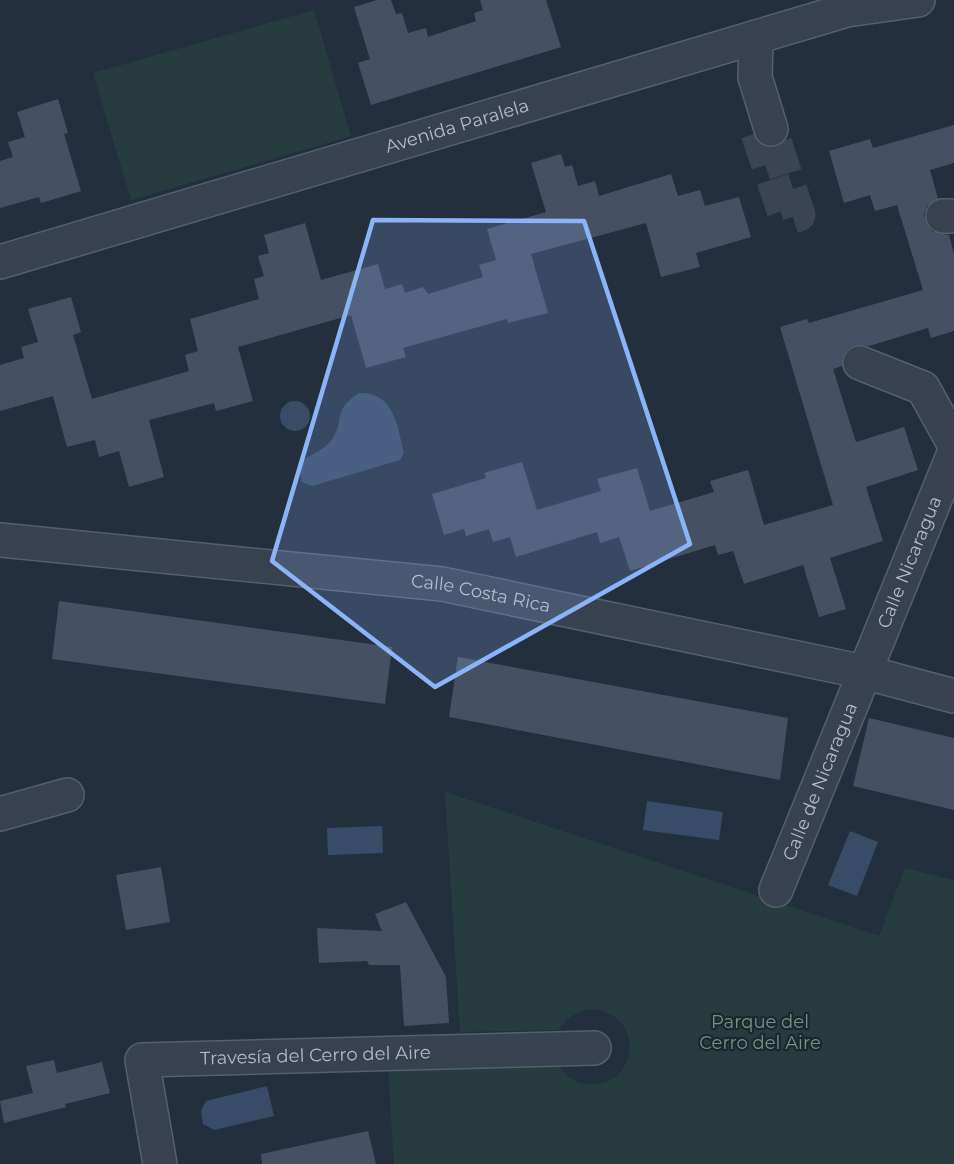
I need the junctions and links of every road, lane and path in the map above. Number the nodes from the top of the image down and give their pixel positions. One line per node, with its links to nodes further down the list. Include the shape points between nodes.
1 (918, 0): 2 (street, Avenida Paralela, via 847,10)
2 (746, 40): 3 (street); 4 (street, Avenida Paralela)
3 (764, 131)
4 (0, 262)
5 (860, 363): 6 (street, via 923,388)
6 (954, 444)
7 (954, 453): 9 (street, Calle Nicaragua)
8 (0, 540): 9 (street, Calle Costa Rica, via 442,584)
9 (864, 672): 10 (street, Calle Costa Rica); 13 (street, Calle de Nicaragua)
10 (954, 696)
11 (66, 795): 12 (street)
12 (0, 814)
13 (776, 891)
14 (594, 1048): 15 (street, Travesía del Cerro del Aire, via 142,1060)
15 (160, 1164)

